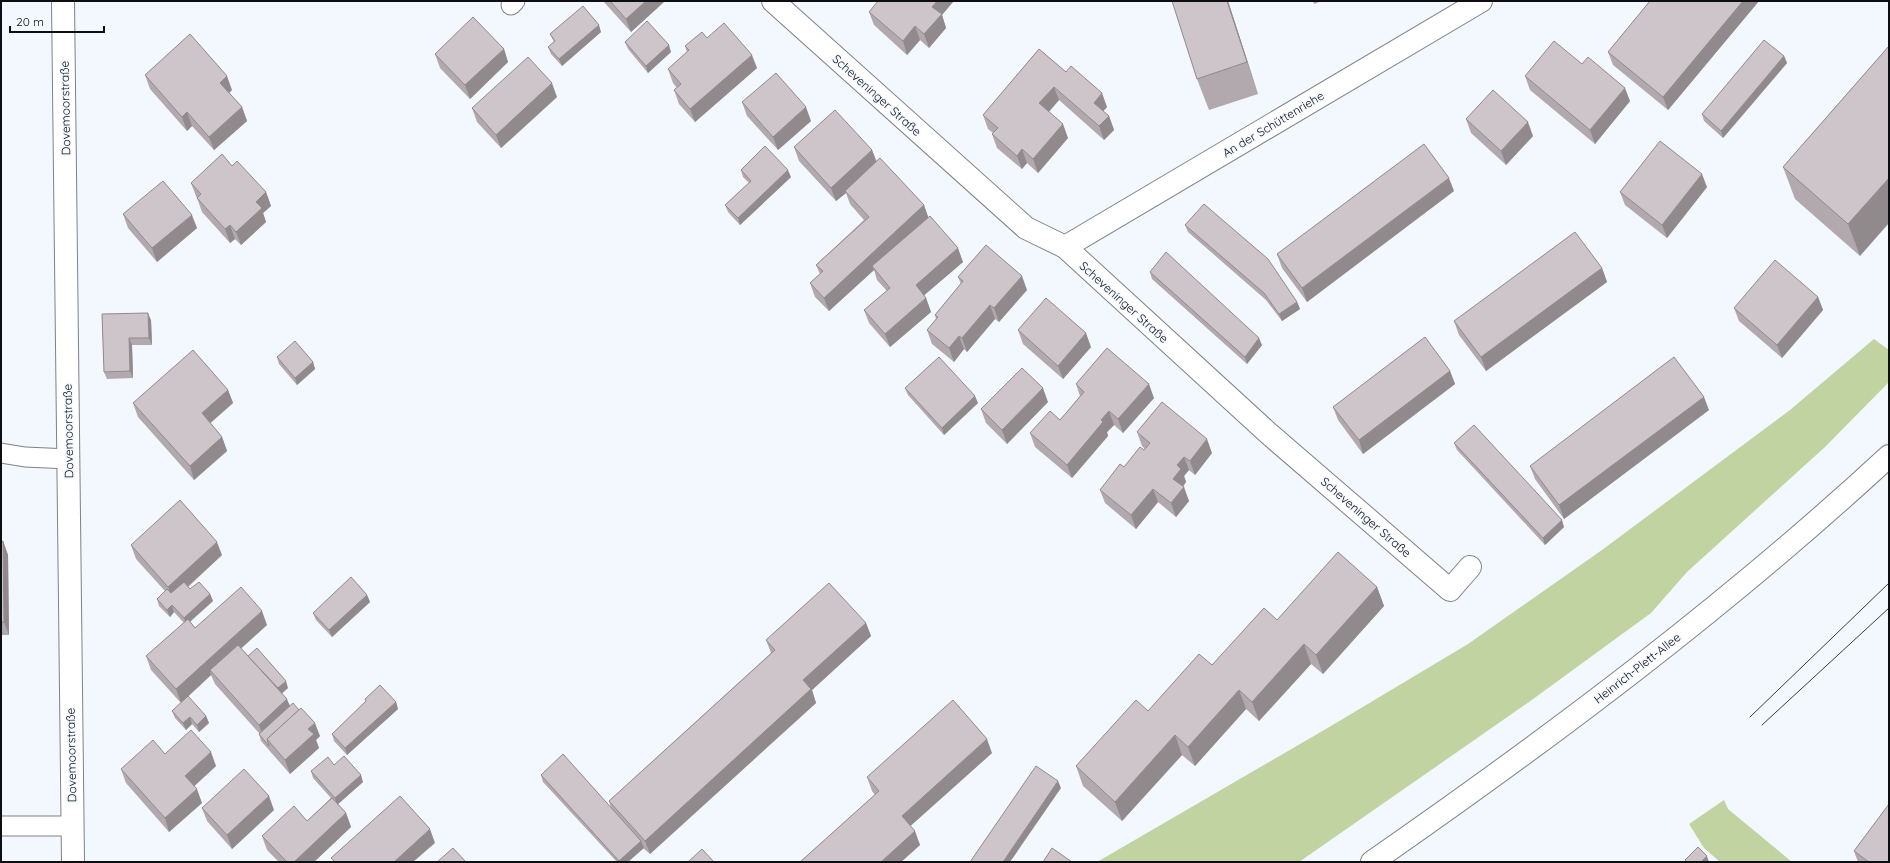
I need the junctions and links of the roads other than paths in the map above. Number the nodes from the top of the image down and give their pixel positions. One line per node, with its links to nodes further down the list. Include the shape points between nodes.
1 (63, 1): 7 (street, Dovemoorstraße)
2 (772, 1): 4 (street, Scheveninger Straße, via 1026,228)
3 (1481, 1): 4 (street, An der Schüttenriehe)
4 (1065, 248): 8 (street, Scheveninger Straße, via 1262,427 1450,590)
5 (1, 453): 7 (lane)
6 (1889, 456): 12 (street, Heinrich-Plett-Allee, via 1719,604 1550,734)
7 (69, 459): 10 (street, Dovemoorstraße)
8 (1470, 567)
9 (1, 826): 10 (lane)
10 (72, 826): 11 (street, Dovemoorstraße)
11 (72, 862)
12 (1372, 862)

